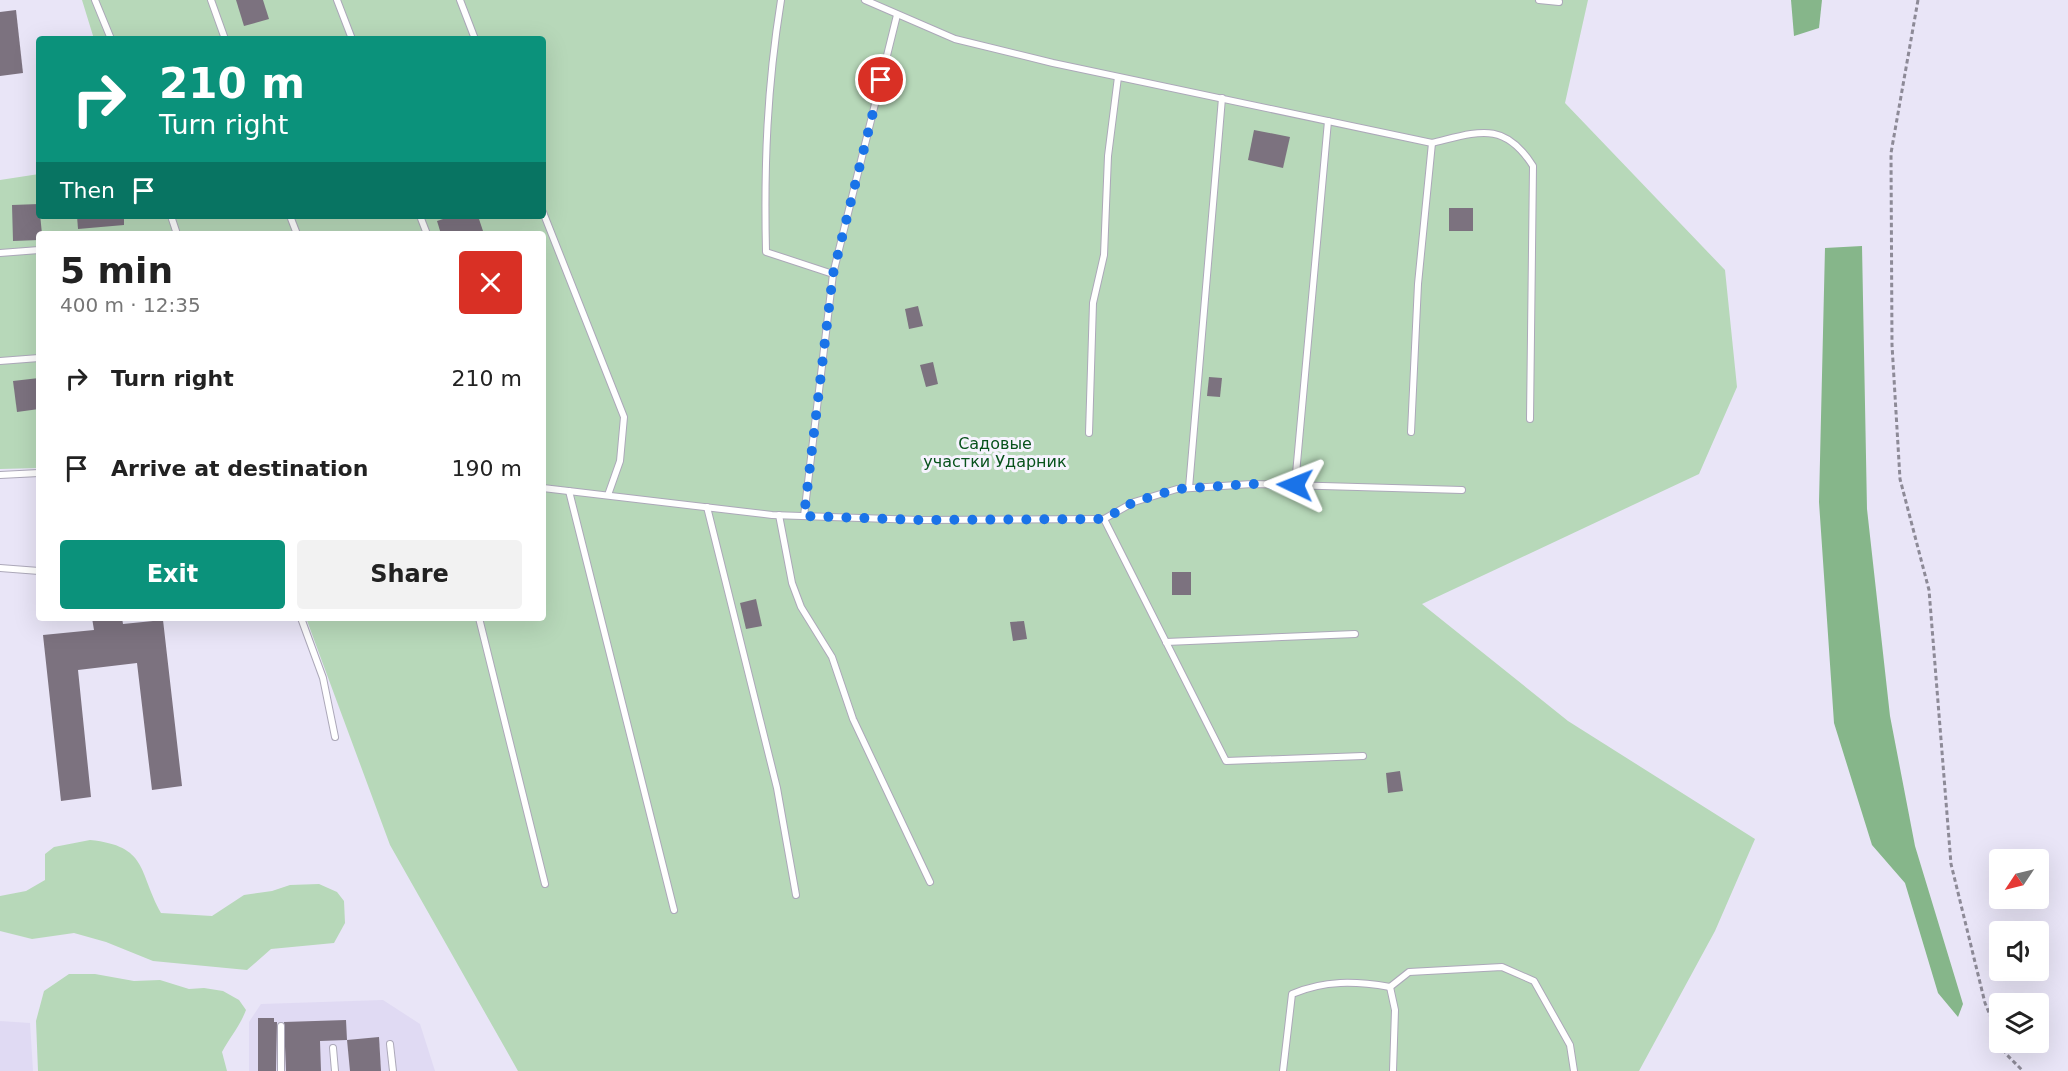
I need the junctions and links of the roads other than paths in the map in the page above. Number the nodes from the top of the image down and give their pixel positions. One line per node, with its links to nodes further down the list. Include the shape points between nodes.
1 (95, 0): 10 (lane)
2 (211, 0): 11 (lane)
3 (337, 0): 12 (lane)
4 (460, 0): 13 (lane)
5 (781, 0): 21 (lane, via 770,71 764,164 766,252)
6 (865, 0): 9 (lane)
7 (1539, 0): 8 (lane)
8 (1559, 2)
9 (897, 15): 14 (lane, via 955,39); 21 (lane)
10 (110, 36)
11 (224, 36)
12 (351, 36)
13 (474, 36)
14 (1118, 77): 15 (lane); 26 (lane, via 1108,156 1104,255 1093,303)
15 (1222, 98): 16 (lane); 31 (lane)
16 (1328, 121): 17 (lane); 29 (lane)
17 (1431, 143): 24 (lane, via 1498,132 1521,147 1533,166); 25 (lane, via 1418,284)
18 (546, 219): 34 (lane, via 624,417 620,461)
19 (36, 250): 20 (lane)
20 (0, 253)
21 (833, 274): 37 (lane)
22 (36, 358): 23 (lane)
23 (0, 361)
24 (1530, 419)
25 (1411, 432)
26 (1089, 433)
27 (36, 473): 28 (lane)
28 (0, 475)
29 (1295, 485): 31 (lane); 32 (lane)
30 (546, 488): 33 (lane)
31 (1189, 488): 38 (lane, via 1134,502)
32 (1462, 490)
33 (569, 491): 34 (lane); 50 (lane)
34 (608, 495): 35 (lane)
35 (707, 507): 36 (lane); 49 (lane, via 777,788)
36 (779, 515): 37 (lane); 47 (lane, via 792,583 801,607 832,657 853,719)
37 (804, 516): 38 (lane)
38 (1104, 519): 44 (lane)
39 (0, 568): 40 (lane)
40 (36, 571)
41 (302, 621): 45 (lane, via 323,678)
42 (480, 621): 48 (lane)
43 (1355, 634): 44 (lane)
44 (1166, 642): 46 (lane, via 1226,761)
45 (335, 737)
46 (1363, 756)
47 (930, 882)
48 (545, 884)
49 (796, 895)
50 (674, 910)
51 (1390, 987): 58 (lane, via 1366,983 1316,984 1292,994); 59 (lane, via 1395,1010); 60 (lane, via 1409,972 1502,967 1534,981 1570,1045)
52 (281, 1026): 55 (lane)
53 (390, 1044): 57 (lane)
54 (333, 1048): 56 (lane)
55 (281, 1071)
56 (335, 1071)
57 (393, 1071)
58 (1283, 1071)
59 (1393, 1071)
60 (1574, 1071)

